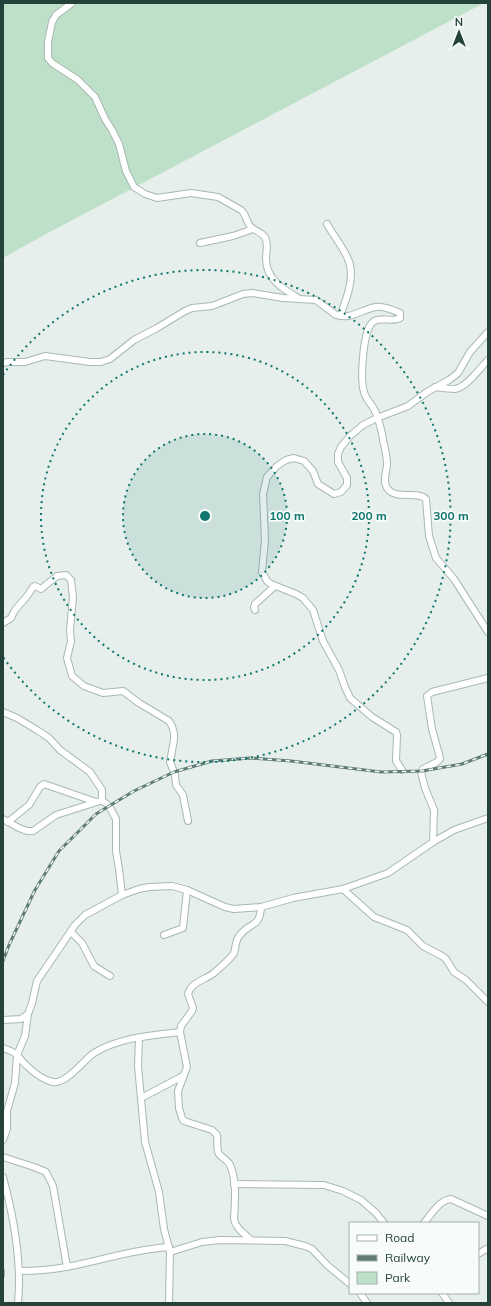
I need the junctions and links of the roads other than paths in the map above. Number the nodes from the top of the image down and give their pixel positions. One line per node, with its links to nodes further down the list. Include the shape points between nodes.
1 (72, 3): 3 (street, via 56,15 52,22 48,58 78,80 95,97 112,130 134,187 157,198 191,193 221,198 243,211)
2 (327, 224): 6 (street, via 349,259 351,270 347,297)
3 (253, 228): 4 (street); 5 (street, via 266,240 266,261 270,277)
4 (200, 243)
5 (300, 299): 6 (street, via 319,302); 9 (street, via 252,293 212,306 192,308 134,340 110,359 101,362 45,356 25,362)
6 (340, 316): 11 (street, via 377,306 400,313 401,316 397,320 372,322 367,333 363,386)
7 (488, 332): 10 (street, via 470,352 458,373)
8 (488, 360): 10 (street, via 460,388)
9 (3, 363)
10 (435, 387): 11 (street, via 408,406)
11 (377, 418): 12 (street, via 363,425 341,447 338,462 347,478 347,485 341,492 334,494 318,484 313,471 304,461 294,458 277,466 267,477 263,494 265,540 261,567 263,576); 15 (street, via 387,462 384,476 386,487 398,494 422,496 426,499 429,536 436,558 454,579)
12 (275, 586): 13 (street, via 255,604); 18 (street, via 299,596 313,610 323,641 339,670 350,698 357,706 396,732 396,761)
13 (255, 610)
14 (3, 623): 22 (street, via 11,618 14,610 33,587 41,589 57,576 66,575 69,578 73,587 68,658 70,673 84,686 100,692 126,692 169,722 174,733 170,762 176,774 176,785 183,794)
15 (488, 632)
16 (488, 678): 23 (street, via 432,692 427,696 432,729 440,756 437,762 421,772 434,810)
17 (3, 712): 19 (street, via 37,730 90,772 102,790)
18 (402, 770)
19 (99, 801): 21 (street, via 56,815 33,831 27,831); 21 (street, via 44,784 29,805); 26 (street, via 109,806 116,819 116,851)
20 (488, 818): 23 (street, via 454,830)
21 (5, 821)
22 (188, 821)
23 (434, 842): 24 (street, via 388,872)
24 (343, 889): 27 (street); 31 (street, via 374,917 407,930 423,946 446,959 454,972)
25 (187, 890): 26 (street, via 159,886); 27 (street, via 225,907); 29 (street, via 183,928)
26 (122, 895): 28 (street, via 80,919)
27 (261, 907): 34 (street, via 258,922 238,936 232,956 214,972 191,986 188,994 193,1008)
28 (71, 932): 30 (street, via 82,943 94,966); 32 (street, via 37,981)
29 (164, 935)
30 (110, 976)
31 (488, 1002)
32 (28, 1014): 33 (street, via 21,1019); 37 (street, via 25,1036)
33 (3, 1020)
34 (180, 1032): 35 (street); 38 (street, via 187,1067)
35 (139, 1038): 37 (street, via 124,1041 95,1053 57,1082 38,1075); 39 (street)
36 (3, 1048): 37 (street)
37 (17, 1055): 40 (street, via 15,1083)
38 (184, 1076): 39 (street); 43 (street, via 178,1096 182,1118 188,1123 215,1132 218,1151 230,1165)
39 (141, 1098): 49 (street, via 145,1142 159,1192)
40 (3, 1140)
41 (3, 1157): 51 (street, via 46,1172 53,1186)
42 (3, 1177): 52 (street, via 15,1232)
43 (234, 1184): 45 (street, via 324,1184 361,1200); 47 (street, via 235,1224)
44 (488, 1216): 46 (street, via 450,1199 440,1204)
45 (383, 1222)
46 (425, 1222)
47 (251, 1240): 49 (street, via 202,1242); 53 (street, via 285,1241 312,1248)
48 (488, 1248): 50 (street)
49 (169, 1250): 51 (street, via 152,1248); 58 (street)
50 (479, 1253)
51 (68, 1267): 52 (street)
52 (20, 1271): 57 (street)
53 (341, 1276): 54 (street); 55 (street)
54 (349, 1276)
55 (349, 1283)
56 (361, 1294): 59 (street)
57 (18, 1303)
58 (169, 1303)
59 (367, 1303)

